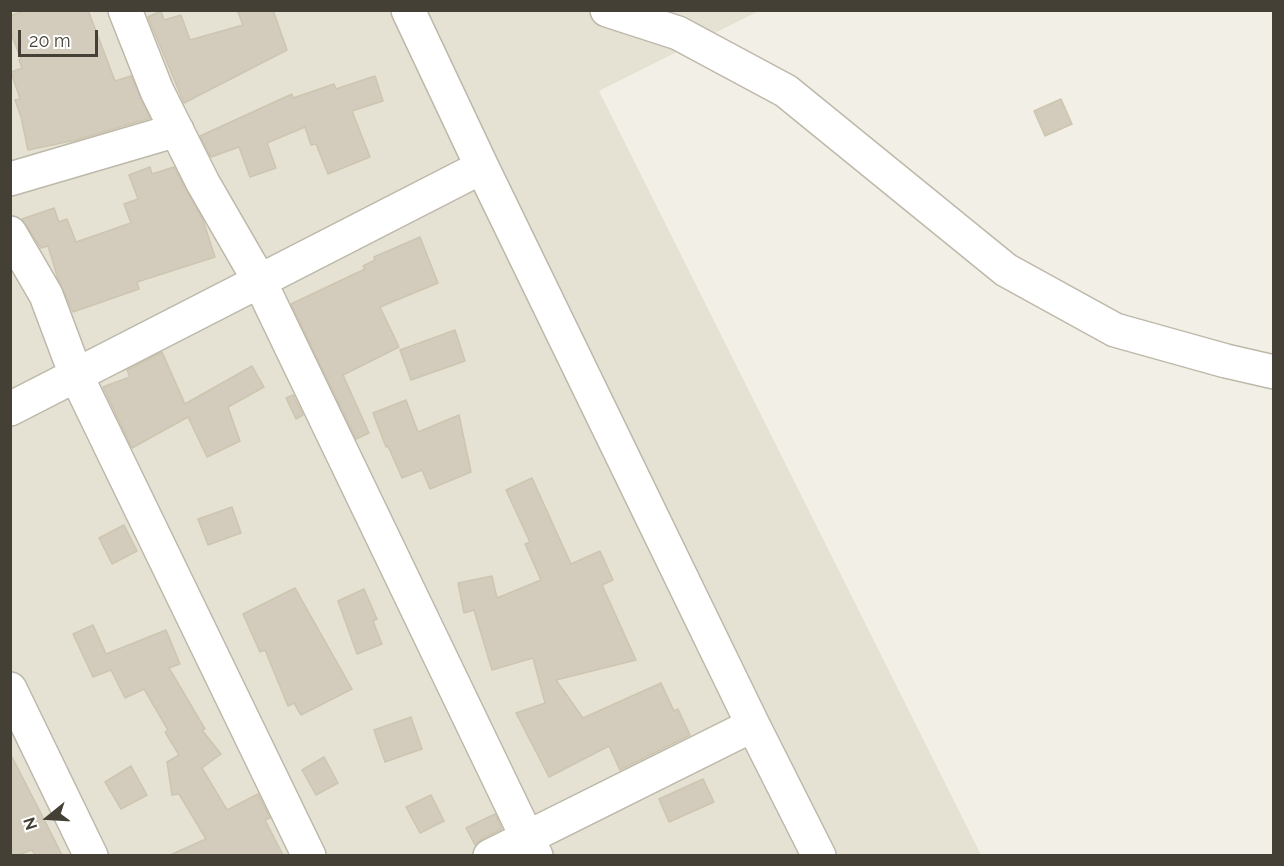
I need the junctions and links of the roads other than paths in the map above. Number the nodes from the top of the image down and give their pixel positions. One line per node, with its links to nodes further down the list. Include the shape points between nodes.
1 (125, 10): 4 (street)
2 (607, 10): 9 (street, via 678,33 786,91 1006,270 1115,330)
3 (420, 14): 5 (street)
4 (177, 130): 6 (street); 8 (street)
5 (482, 167): 8 (street); 13 (street)
6 (10, 179)
7 (10, 233): 10 (street, via 46,295)
8 (259, 280): 10 (street); 14 (street)
9 (1274, 372)
10 (76, 375): 11 (street); 16 (street)
11 (10, 409)
12 (10, 689): 15 (street)
13 (753, 725): 14 (street); 18 (street)
14 (532, 846): 17 (street)
15 (92, 855)
16 (309, 855)
17 (490, 855)
18 (819, 855)

